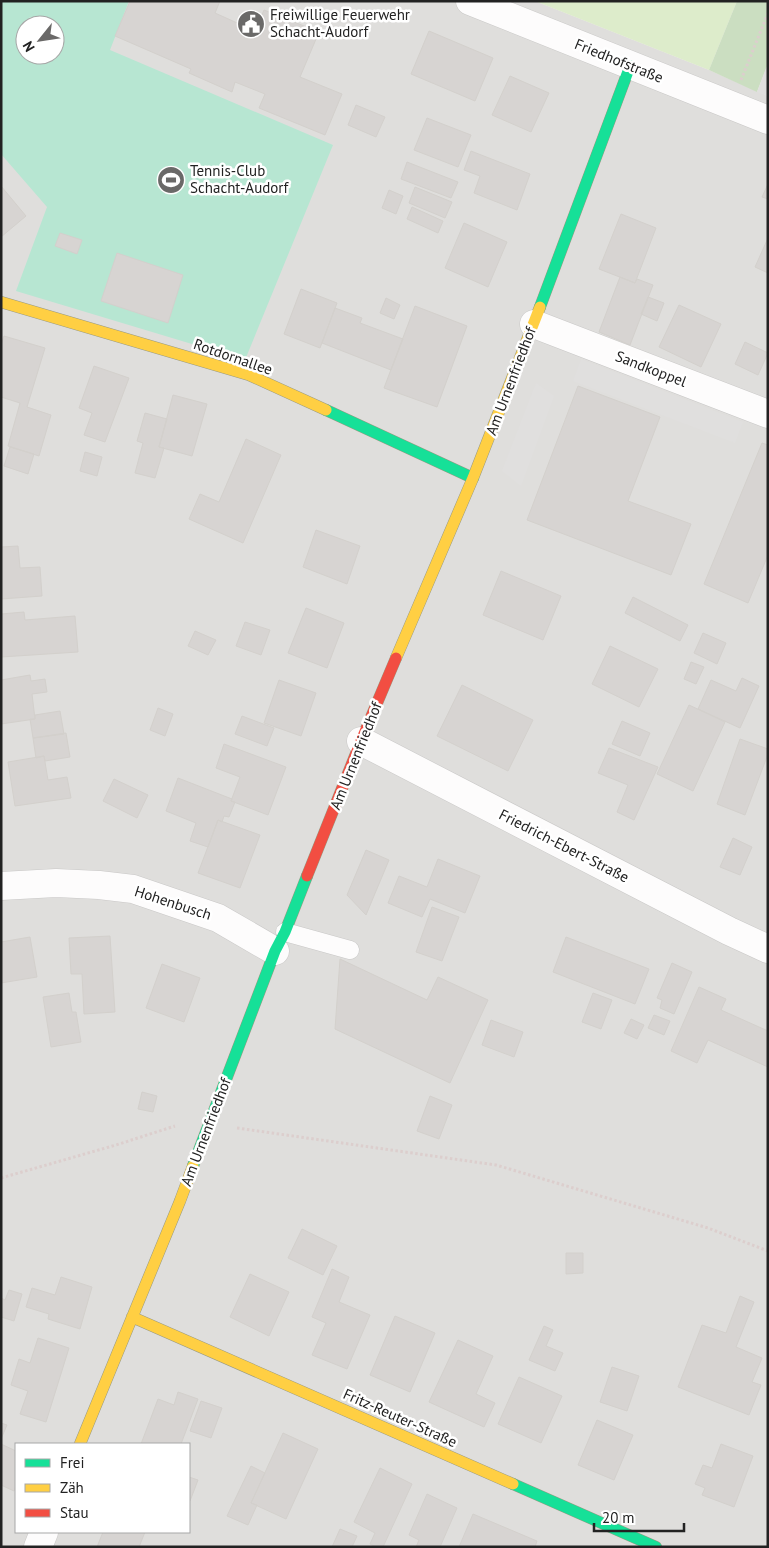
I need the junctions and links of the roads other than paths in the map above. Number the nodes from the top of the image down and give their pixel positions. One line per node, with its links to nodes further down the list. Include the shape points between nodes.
1 (470, 1): 2 (street, Friedhofstraße)
2 (630, 66): 3 (street, Friedhofstraße); 5 (street, Am Urnenfriedhof)
3 (768, 120)
4 (1, 302): 7 (street, Rotdornallee, via 250,375)
5 (534, 324): 6 (street, Sandkoppel); 7 (street, Am Urnenfriedhof)
6 (768, 414)
7 (473, 478): 8 (street, Am Urnenfriedhof)
8 (361, 742): 10 (street, Am Urnenfriedhof); 11 (street, Friedrich-Ebert-Straße)
9 (2, 881): 10 (street, Hohenbusch, via 133,889)
10 (280, 942): 12 (lane); 13 (street, Am Urnenfriedhof)
11 (768, 949)
12 (350, 950)
13 (132, 1317): 14 (street, Am Urnenfriedhof); 17 (street, Fritz-Reuter-Straße)
14 (80, 1443)
15 (44, 1533): 16 (street)
16 (38, 1547)
17 (656, 1547)

